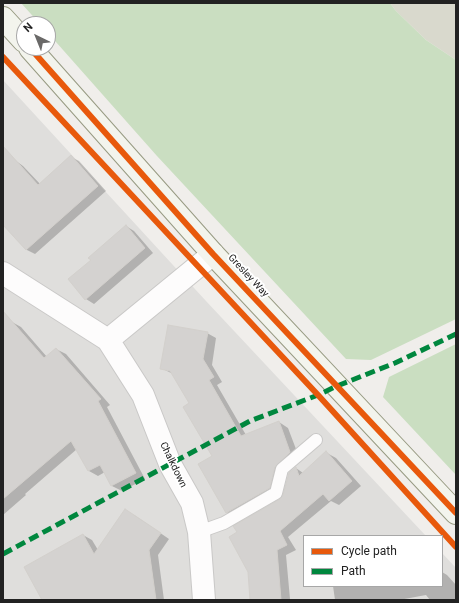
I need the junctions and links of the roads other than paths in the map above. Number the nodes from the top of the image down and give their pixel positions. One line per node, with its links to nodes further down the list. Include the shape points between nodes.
1 (3, 18): 2 (street)
2 (16, 33)
3 (37, 56): 4 (street, Gresley Way)
4 (213, 254): 6 (street); 8 (street, Gresley Way)
5 (3, 273): 6 (street, Chalkdown)
6 (108, 340): 9 (street, Chalkdown, via 143,394 170,464 192,503)
7 (316, 440): 9 (lane, via 282,469 276,493 224,523)
8 (456, 513)
9 (199, 532): 10 (street, Chalkdown)
10 (204, 600)

